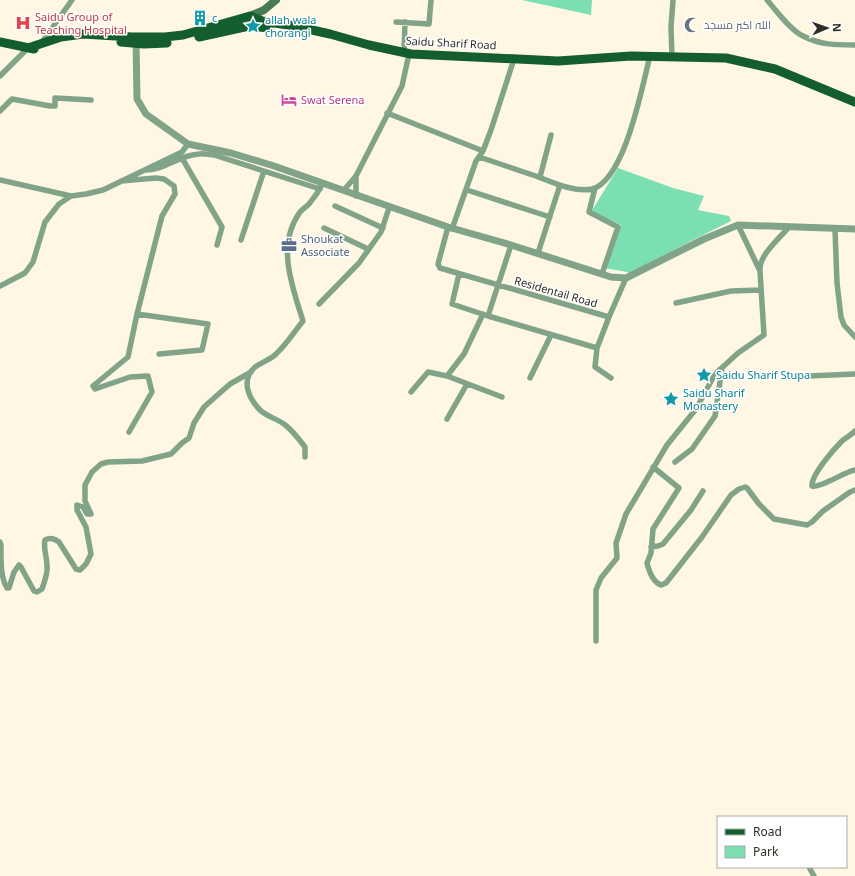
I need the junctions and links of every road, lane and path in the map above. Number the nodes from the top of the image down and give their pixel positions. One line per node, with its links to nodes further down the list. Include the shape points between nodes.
1 (72, 0): 11 (street)
2 (276, 0): 6 (main road)
3 (431, 0): 8 (street, via 429,24)
4 (673, 0): 17 (street)
5 (767, 0): 12 (street, via 802,36 831,45)
6 (250, 21): 9 (main road, via 165,43); 13 (main road); 13 (main road, via 294,26 330,34)
7 (396, 22): 8 (street)
8 (405, 22): 15 (street)
9 (136, 41): 11 (main road, via 87,34 61,37); 14 (main road, via 80,39 37,49); 25 (street, via 136,99 146,114)
10 (0, 42): 14 (main road)
11 (41, 44): 14 (main road)
12 (855, 45)
13 (369, 47): 15 (main road, Saidu Sharif Road)
14 (28, 48): 19 (street)
15 (407, 55): 18 (main road, Saidu Sharif Road); 23 (street, via 402,86)
16 (650, 56): 17 (main road, Saidu Sharif Road); 18 (main road, Saidu Sharif Road, via 558,61); 37 (street, via 623,152 612,173)
17 (672, 57): 21 (main road, Saidu Sharif Road, via 726,58 775,69)
18 (514, 59): 26 (street)
19 (0, 76)
20 (91, 100): 22 (street, via 55,98 55,106 50,106 12,99)
21 (855, 102)
22 (0, 111)
23 (387, 113): 26 (street); 31 (street)
24 (551, 135): 32 (street)
25 (188, 144): 29 (street, via 182,152); 36 (street, via 231,153)
26 (483, 151): 27 (street)
27 (479, 157): 32 (street); 39 (street)
28 (182, 158): 29 (street, via 155,170); 30 (street, via 199,154 214,155); 54 (street, via 222,227)
29 (145, 170): 34 (street)
30 (264, 171): 36 (street); 52 (street)
31 (356, 176): 38 (street); 41 (street)
32 (540, 177): 35 (street)
33 (0, 180): 40 (street)
34 (121, 181): 40 (street, via 103,190); 66 (street, via 148,178 164,180 174,186 175,194 162,216)
35 (560, 185): 37 (street, via 582,190); 44 (street)
36 (321, 186): 38 (street); 74 (street, via 295,221 287,252 303,321 286,344)
37 (595, 188): 59 (street, via 589,212 618,227)
38 (344, 190): 41 (street)
39 (467, 190): 44 (street); 49 (street)
40 (71, 196): 61 (street, via 59,204 46,222 33,262 25,273)
41 (356, 196): 43 (street)
42 (335, 206): 48 (street)
43 (389, 208): 48 (street); 49 (street)
44 (550, 217): 56 (street)
45 (738, 225): 46 (street); 57 (street); 60 (street)
46 (789, 227): 50 (street); 57 (street, via 763,258)
47 (324, 228): 55 (street)
48 (383, 228): 55 (street)
49 (450, 228): 53 (street); 58 (street, Residentail Road, via 438,266)
50 (835, 229): 51 (street); 70 (street, via 841,317 844,326)
51 (855, 229)
52 (242, 240)
53 (511, 244): 56 (street); 62 (street)
54 (218, 245)
55 (368, 249): 65 (street, via 359,264)
56 (538, 253): 59 (street)
57 (760, 271): 63 (street)
58 (459, 274): 62 (street, Residentail Road); 67 (street, via 452,304)
59 (602, 274): 60 (street)
60 (626, 278): 68 (street)
61 (0, 286)
62 (498, 286): 67 (street); 68 (street, Residentail Road)
63 (761, 290): 64 (street, via 731,291); 73 (street, via 764,336 738,353)
64 (676, 303)
65 (319, 304)
66 (137, 314): 72 (street, via 208,324 202,350); 84 (street, via 128,357 93,386 95,389 130,377 148,376 152,392)
67 (486, 315): 69 (street); 76 (street, via 464,354)
68 (609, 317): 71 (street)
69 (551, 335): 71 (street); 78 (street)
70 (855, 337)
71 (597, 348): 79 (street, via 595,367)
72 (159, 354)
73 (722, 368): 87 (street, via 715,416 692,449); 88 (street, via 715,374 696,409)
74 (251, 372): 86 (street, via 247,380 247,390 251,399 261,411 285,425 299,439 305,446); 92 (street, via 230,384 204,407 194,422 189,438 171,454 142,461 108,462 100,464 92,472 85,485 85,501 91,514 77,505 86,527 92,554 80,570 76,569 59,542 48,538 44,545 47,573 42,589 34,591 19,565 7,588 1,572)
75 (855, 374): 77 (street)
76 (447, 376): 80 (street); 81 (street, via 428,372)
77 (809, 376)
78 (530, 378)
79 (611, 378)
80 (468, 384): 82 (street); 83 (street)
81 (410, 392)
82 (502, 397)
83 (447, 419)
84 (129, 432)
85 (855, 432): 89 (street, via 843,440 825,462 813,479 812,486 819,486)
86 (305, 457)
87 (676, 462)
88 (653, 467): 93 (street, via 679,488 653,529); 94 (street, via 626,514 616,543 617,558 601,578 596,590)
89 (855, 470)
90 (855, 490): 93 (street, via 807,525 774,519 747,488 743,487 726,501 702,537 662,585 656,582 648,566)
91 (703, 491): 93 (street, via 663,544)
92 (0, 542)
93 (651, 547)
94 (596, 641)

